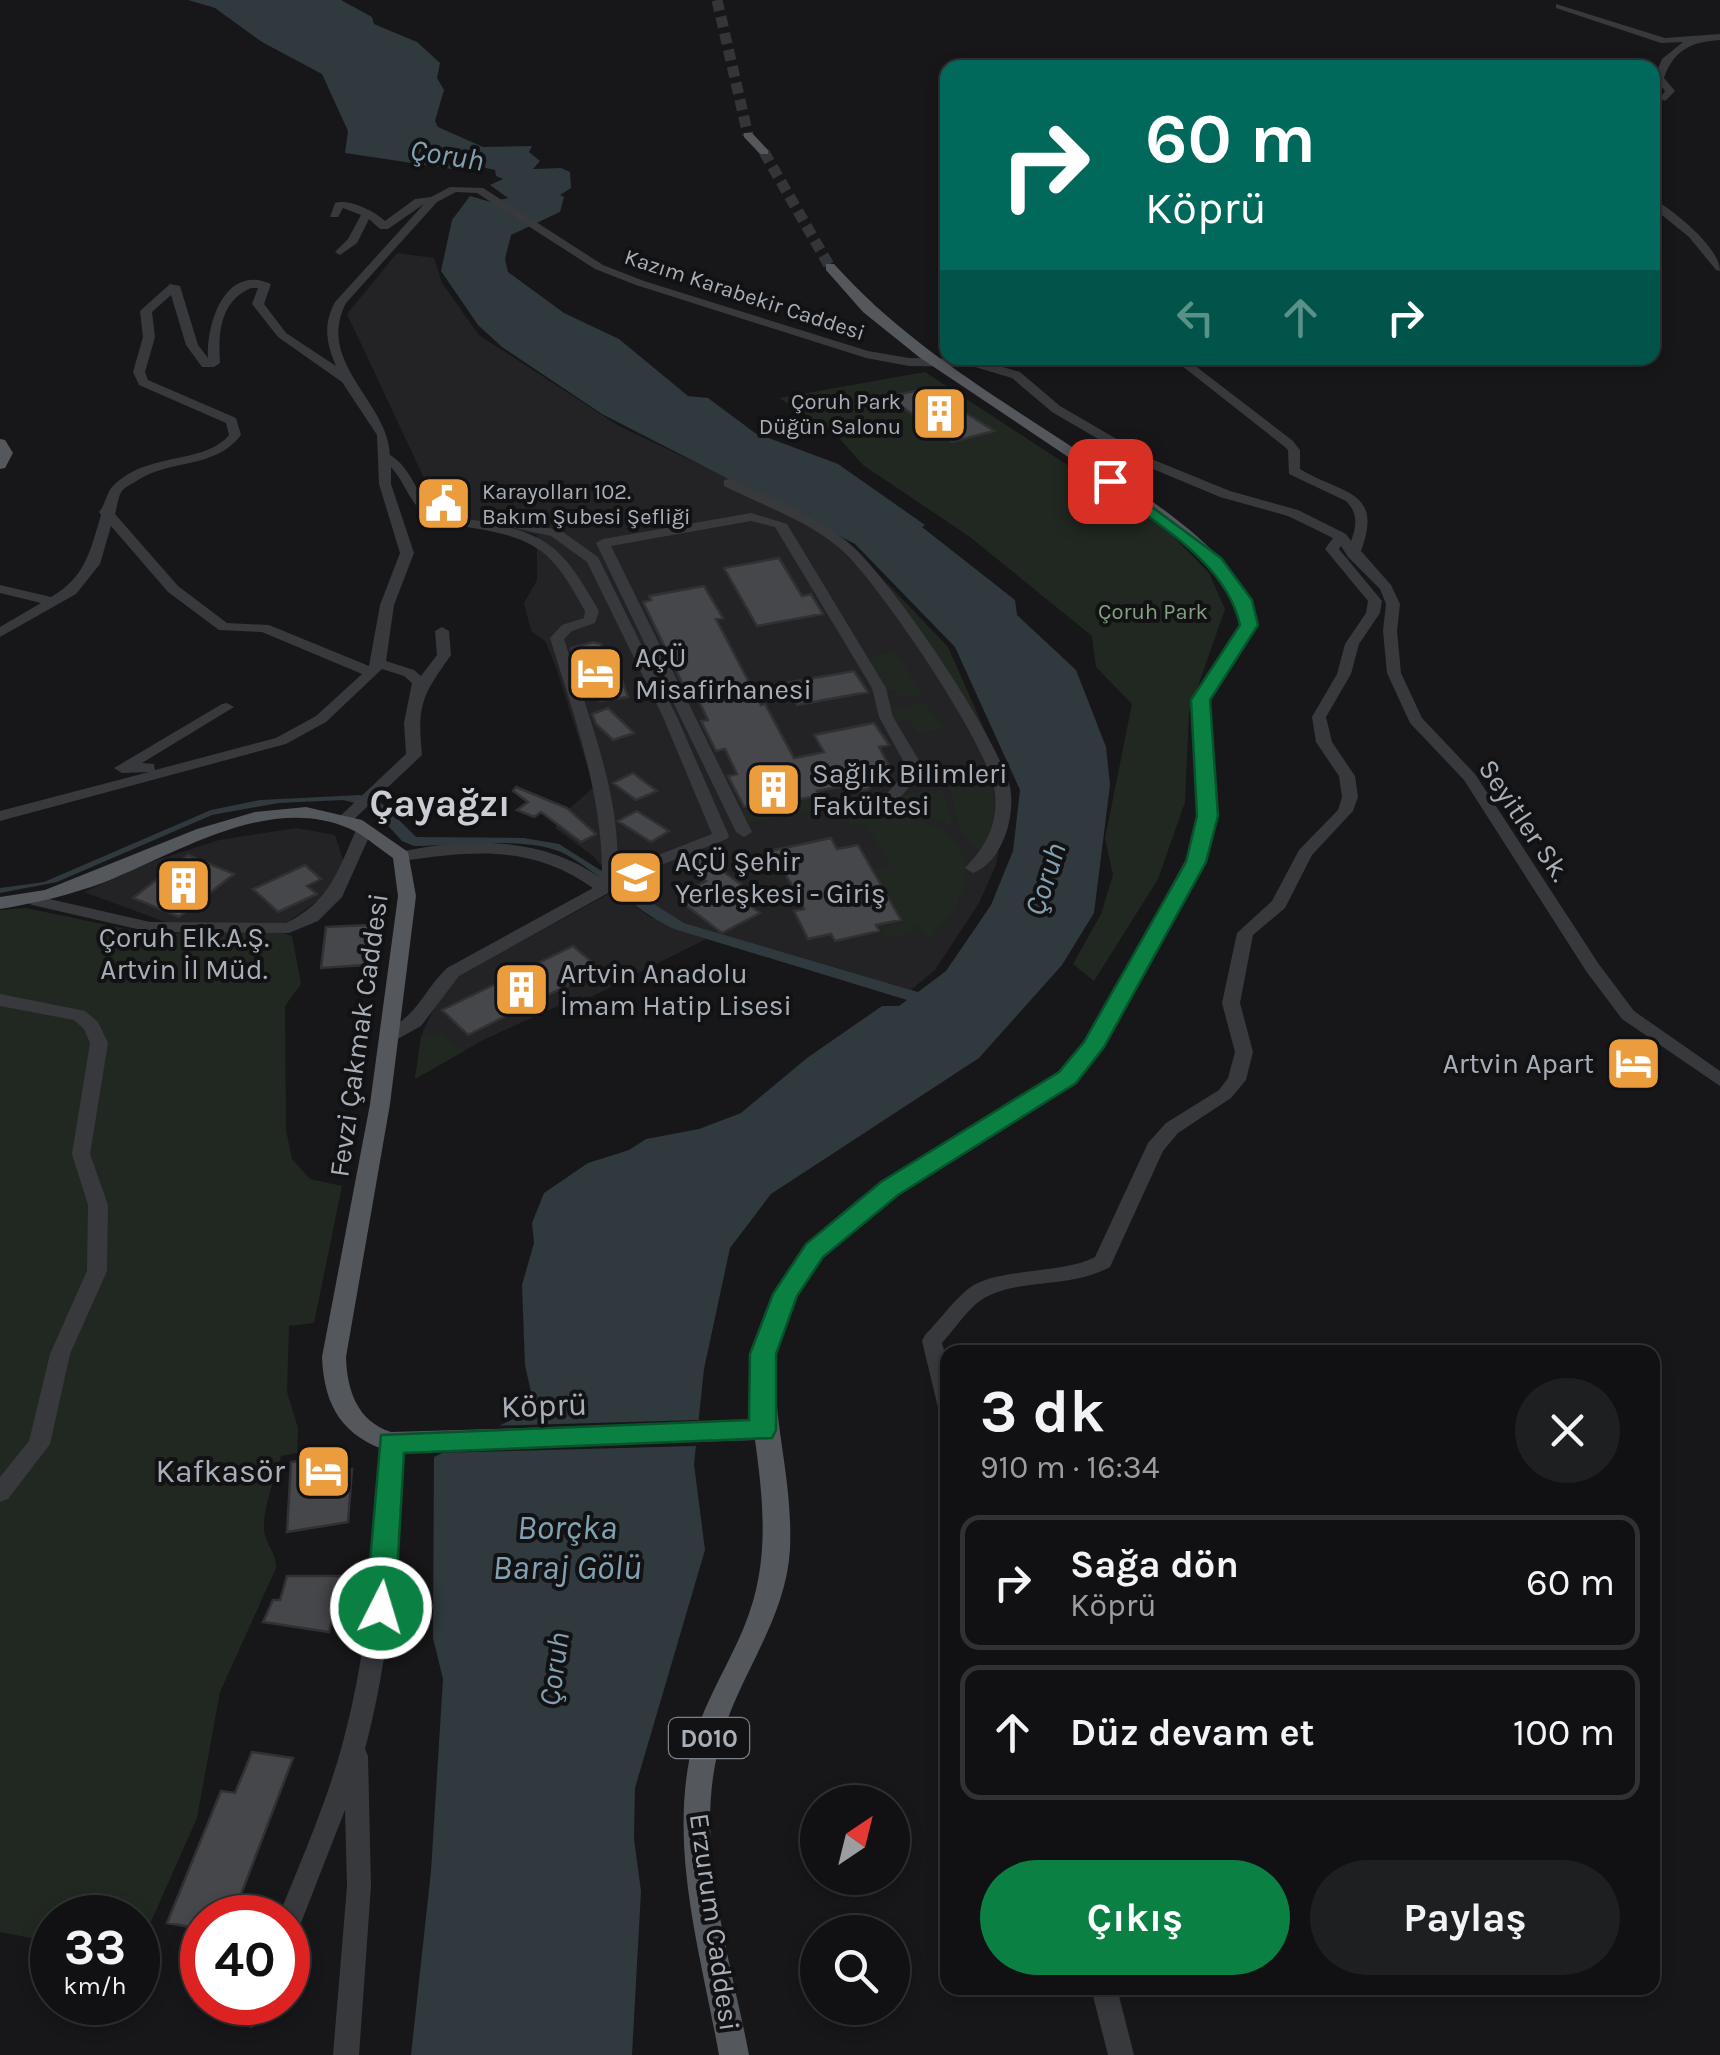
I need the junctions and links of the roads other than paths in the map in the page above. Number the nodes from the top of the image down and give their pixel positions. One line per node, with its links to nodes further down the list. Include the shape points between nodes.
1 (1558, 6): 3 (street, via 1664,41)
2 (1720, 38): 3 (street)
3 (1692, 40): 4 (street, via 1665,62)
4 (1660, 75)
5 (1660, 79): 6 (street, via 1670,91)
6 (1665, 98)
7 (748, 134): 8 (main road)
8 (764, 152)
9 (433, 200): 11 (street, Kazım Karabekir Caddesi, via 418,201 384,227); 16 (street, Kazım Karabekir Caddesi, via 454,189 479,190 600,266 640,283 866,354); 20 (street, via 334,312 334,348)
10 (1660, 207): 15 (street)
11 (367, 213): 12 (street, via 340,203); 13 (street)
12 (334, 215)
13 (340, 252)
14 (830, 267): 16 (main road, D010, via 870,314)
15 (1720, 268)
16 (931, 362): 17 (street, Kazım Karabekir Caddesi); 51 (main road, Erzurum Caddesi / D010, via 1188,538 1236,588 1249,625 1200,700 1208,816 1196,862 1093,1047 1068,1077 890,1188 814,1250 786,1294 763,1354)
17 (940, 362)
18 (985, 365): 27 (street, Kazım Karabekir Caddesi, via 1016,375 1056,409 1144,462 1293,513)
19 (1187, 365): 28 (street, via 1289,444 1294,471 1356,501 1364,531)
20 (347, 380): 22 (street, via 384,436); 25 (street, via 282,335 258,304 265,284 252,284 220,306 210,332 214,363 206,364 192,344 174,286 146,311 143,382 232,422 235,434 210,456 143,470 116,489)
21 (0, 443): 23 (main road, via 6,454)
22 (386, 458): 26 (street, via 400,467 426,509); 33 (street, via 384,484 407,553 387,605)
23 (0, 465)
24 (728, 482): 43 (street, via 845,546 907,623 1002,786 992,850)
25 (106, 512): 30 (street, via 93,564 71,590); 33 (street, via 174,588 224,627 264,628)
26 (470, 523): 44 (street, via 548,546 566,563 592,611 590,620 557,638 607,823); 44 (street, via 548,530 593,560 721,836)
27 (1341, 537): 28 (street, Seyitler Sk.); 50 (street, via 1332,549 1375,601 1319,718 1350,797 1300,860 1279,904 1242,940 1231,1003 1244,1052 1242,1072 1225,1094 1182,1120 1155,1148 1103,1262 1084,1272 977,1292 952,1315 932,1340)
28 (1353, 554): 49 (street, Seyitler Sk., via 1393,604 1394,673 1415,720 1470,777 1628,1015)
29 (0, 589): 30 (street)
30 (49, 601): 32 (street)
31 (442, 631): 34 (street, via 444,655)
32 (0, 633)
33 (375, 668): 34 (street, via 408,673); 36 (street, via 352,695 292,736)
34 (420, 688): 37 (street, via 414,755)
35 (227, 707): 36 (street, via 122,768 195,755)
36 (217, 760): 39 (street)
37 (358, 806): 40 (main road, Fevzi Çakmak Caddesi); 45 (main road, Fevzi Çakmak Caddesi, via 229,824)
38 (880, 810): 41 (street, via 913,774 913,764 886,718 879,688 780,524 750,517 603,543)
39 (0, 816)
40 (365, 828): 42 (main road, Fevzi Çakmak Caddesi); 45 (street, via 336,893 296,926 162,928)
41 (744, 832)
42 (402, 856): 44 (street, via 539,852); 48 (main road, Fevzi Çakmak Caddesi, via 406,896)
43 (972, 868)
44 (606, 884): 48 (street, via 453,972 423,1018)
45 (32, 900): 46 (main road, Fevzi Çakmak Caddesi)
46 (0, 902)
47 (0, 1000): 53 (street, via 79,1015 99,1043 81,1154 98,1205 97,1271 60,1354 39,1444)
48 (388, 1036): 52 (main road, Fevzi Çakmak Caddesi, via 334,1372 336,1392 355,1421)
49 (1720, 1080)
50 (940, 1377)
51 (762, 1430): 52 (main road, Köprü); 58 (main road, Erzurum Caddesi / D010, via 777,1549 770,1591 704,1755 697,1803)
52 (391, 1442): 54 (street, via 381,1608)
53 (0, 1493)
54 (356, 1740): 55 (street); 57 (street, via 358,1886)
55 (299, 1895)
56 (1106, 1995): 59 (street)
57 (346, 2055)
58 (734, 2055)
59 (1121, 2055)

